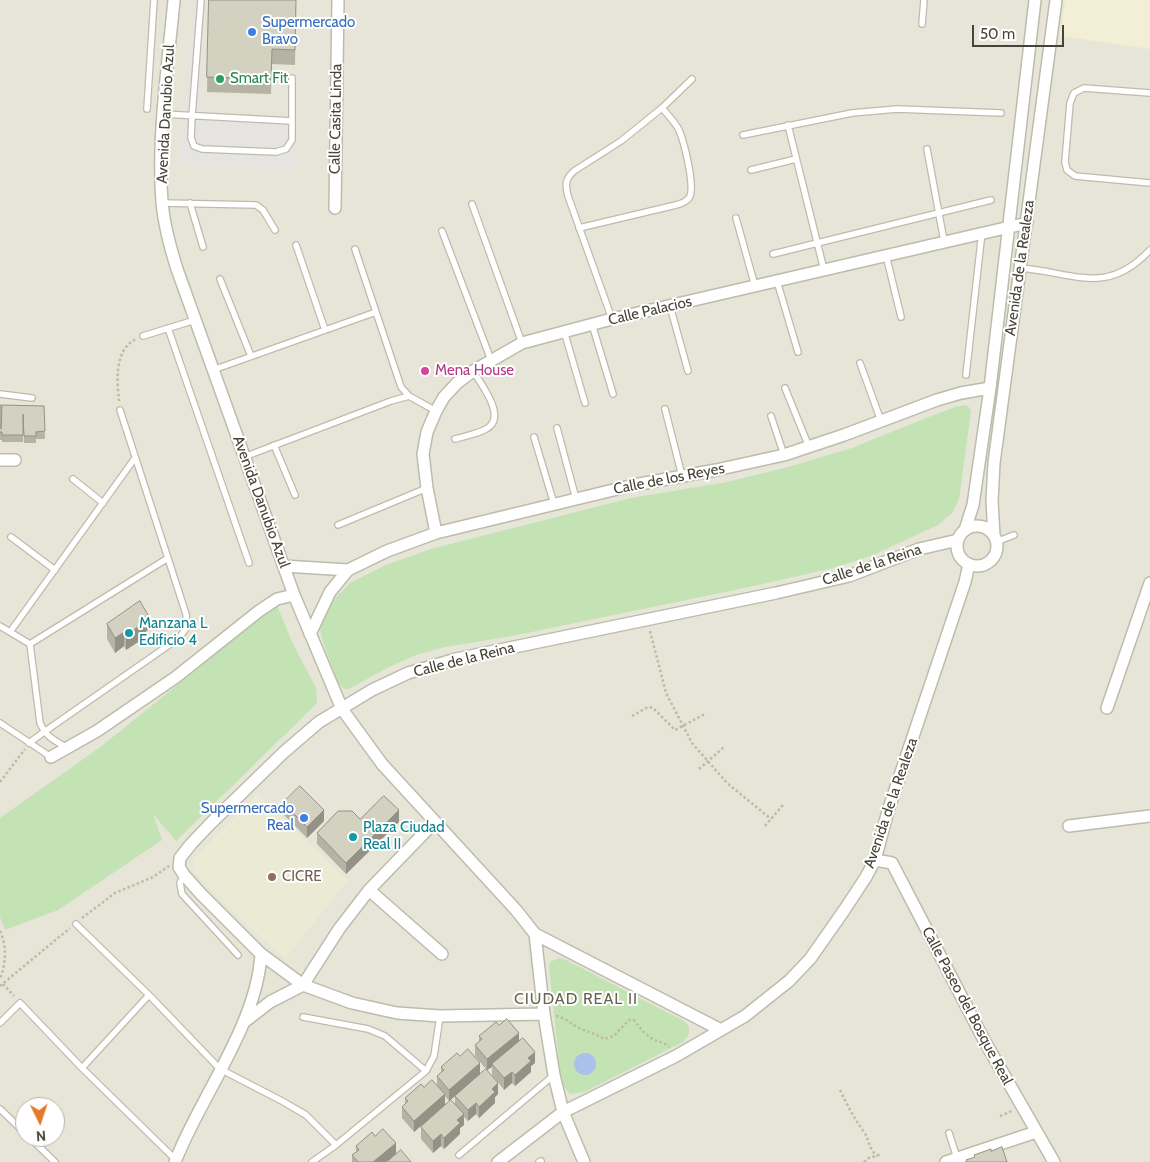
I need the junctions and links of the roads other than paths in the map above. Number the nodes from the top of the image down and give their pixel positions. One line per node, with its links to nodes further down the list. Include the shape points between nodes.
1 (154, 0): 13 (lane)
2 (174, 0): 15 (street, Avenida Danubio Azul)
3 (200, 0): 16 (lane)
4 (338, 0): 28 (street, Calle Casita Linda)
5 (924, 0): 8 (lane)
6 (1035, 0): 32 (street, Avenida de la Realeza)
7 (1056, 0): 31 (street, Avenida de la Realeza)
8 (922, 24)
9 (292, 78): 17 (lane)
10 (692, 79): 12 (lane)
11 (1150, 93): 23 (lane, via 1084,88 1074,93 1070,103 1065,162 1075,176)
12 (662, 108): 33 (lane, via 621,141 568,176 566,188); 33 (lane, via 681,136 692,184 689,198 676,206)
13 (147, 109)
14 (1001, 113): 18 (lane, via 897,110 852,113)
15 (163, 114): 16 (lane); 25 (street, Avenida Danubio Azul)
16 (192, 116): 17 (lane); 17 (lane, via 192,142 197,148 212,150 282,151 292,140)
17 (292, 121)
18 (788, 125): 19 (lane); 21 (lane)
19 (743, 136)
20 (926, 149): 29 (lane)
21 (796, 158): 22 (lane); 38 (lane)
22 (751, 170)
23 (1150, 183)
24 (991, 200): 29 (lane)
25 (162, 203): 26 (lane); 54 (street, Avenida Danubio Azul, via 167,237)
26 (190, 203): 34 (lane, via 256,205 264,210); 40 (lane)
27 (472, 204): 60 (lane)
28 (335, 208)
29 (939, 213): 37 (lane); 38 (lane)
30 (736, 218): 49 (lane)
31 (1027, 223): 32 (street, Calle Palacios); 45 (street, Avenida de la Realeza)
32 (1010, 226): 36 (street, Calle Palacios); 70 (street, Avenida de la Realeza)
33 (579, 228): 53 (lane)
34 (276, 230)
35 (442, 231): 63 (lane)
36 (982, 232): 37 (street, Calle Palacios); 68 (lane)
37 (944, 241): 44 (street, Calle Palacios)
38 (817, 242): 43 (lane); 46 (lane)
39 (296, 245): 57 (lane)
40 (203, 247)
41 (355, 249): 51 (lane)
42 (1150, 250): 45 (lane, via 1124,272 1104,278)
43 (773, 254)
44 (886, 255): 46 (street, Calle Palacios); 52 (lane)
45 (1020, 268): 103 (street, Avenida de la Realeza, via 994,462 992,501)
46 (824, 270): 48 (street, Calle Palacios)
47 (220, 279): 62 (lane)
48 (777, 281): 49 (street, Calle Palacios); 61 (lane)
49 (755, 286): 50 (street, Calle Palacios)
50 (670, 306): 53 (street, Calle Palacios); 67 (lane)
51 (376, 312): 57 (lane); 73 (lane, via 401,387)
52 (901, 317)
53 (612, 319): 55 (street, Calle Palacios)
54 (195, 320): 56 (lane); 65 (street, Avenida Danubio Azul)
55 (592, 324): 58 (street, Calle Palacios); 72 (lane)
56 (168, 328): 59 (lane); 105 (lane)
57 (325, 330): 62 (lane)
58 (564, 331): 60 (street, Calle Palacios); 75 (lane)
59 (142, 336)
60 (522, 343): 63 (street, Calle Palacios)
61 (798, 352)
62 (251, 356): 65 (lane)
63 (491, 360): 66 (street, Calle Palacios)
64 (860, 363): 80 (lane)
65 (213, 370): 87 (street, Avenida Danubio Azul)
66 (473, 370): 78 (street, Calle Palacios, via 444,397); 83 (lane, via 491,402 495,419 486,430)
67 (688, 371)
68 (966, 375)
69 (785, 388): 85 (lane)
70 (990, 388): 80 (street, Calle de los Reyes, via 937,400); 100 (street, Avenida de la Realeza, via 973,505)
71 (0, 394): 74 (lane)
72 (613, 394)
73 (409, 396): 78 (lane); 84 (lane)
74 (32, 398)
75 (585, 403)
76 (665, 409): 91 (lane)
77 (120, 410): 88 (lane)
78 (436, 411): 93 (street, Calle Palacios, via 423,454)
79 (771, 416): 86 (lane)
80 (880, 421): 85 (street, Calle de los Reyes)
81 (557, 428): 95 (lane)
82 (534, 438): 97 (lane)
83 (456, 439)
84 (274, 445): 87 (lane); 94 (lane)
85 (809, 447): 86 (street, Calle de los Reyes)
86 (784, 455): 91 (street, Calle de los Reyes)
87 (244, 457): 107 (street, Avenida Danubio Azul)
88 (135, 458): 96 (lane); 104 (lane)
89 (0, 460): 90 (street)
90 (15, 460)
91 (682, 476): 95 (street, Calle de los Reyes)
92 (73, 479): 96 (lane)
93 (427, 488): 98 (lane); 99 (street, Calle Palacios)
94 (295, 495)
95 (576, 499): 97 (street, Calle de los Reyes)
96 (103, 503): 108 (lane)
97 (554, 504): 99 (street, Calle de los Reyes)
98 (338, 525)
99 (436, 534): 109 (street, Calle de los Reyes, via 387,551)
100 (961, 535): 103 (street, via 971,527 984,528); 106 (street, via 957,546 960,557); 118 (street, Calle de la Reina, via 849,576 649,624 434,665 408,673)
101 (1014, 535): 103 (lane)
102 (11, 537): 108 (lane)
103 (995, 539): 106 (street, via 997,549 989,562 976,566)
104 (168, 558): 116 (lane); 120 (lane, via 188,621 184,632)
105 (249, 563)
106 (968, 564): 127 (street, Avenida de la Realeza, via 965,582 888,811)
107 (284, 566): 109 (street, Calle de los Reyes); 111 (street, Avenida Danubio Azul)
108 (55, 570): 114 (lane)
109 (348, 570): 115 (street, Calle de los Reyes, via 330,592)
110 (1150, 583): 112 (street)
111 (294, 596): 115 (street, Avenida Danubio Azul); 122 (street, via 277,599 258,611 176,677)
112 (1147, 602): 117 (street)
113 (0, 626): 114 (lane)
114 (10, 632): 116 (lane)
115 (310, 634): 118 (street, Avenida Danubio Azul)
116 (30, 644): 120 (lane, via 38,713)
117 (1107, 708)
118 (342, 709): 125 (street, Avenida Danubio Azul, via 382,764); 128 (street, Calle de la Reina, via 319,722 283,753 211,822 180,858 179,867)
119 (0, 723): 121 (lane)
120 (44, 732): 121 (lane); 122 (lane)
121 (29, 744): 123 (lane)
122 (68, 748): 123 (street)
123 (51, 757)
124 (1150, 816): 126 (street)
125 (436, 823): 129 (street); 131 (street, Avenida Danubio Azul)
126 (1069, 826)
127 (875, 860): 142 (street, Avenida de la Realeza, via 810,959 766,1000); 150 (street, Calle Paseo del Bosque Real, via 892,863)
128 (184, 875): 132 (lane, via 180,883 182,894); 133 (street)
129 (369, 890): 134 (street); 135 (street)
130 (76, 924): 136 (lane)
131 (535, 934): 137 (street); 142 (street, Avenida Danubio Azul)
132 (238, 954)
133 (261, 954): 135 (street); 141 (street, via 260,972)
134 (442, 954)
135 (303, 985): 138 (street, via 352,1003 397,1013); 141 (street, via 270,1002)
136 (149, 995): 143 (lane); 144 (lane)
137 (544, 1014): 138 (street); 146 (street)
138 (440, 1016): 145 (lane, via 434,1056)
139 (303, 1017): 145 (lane, via 368,1029 386,1036)
140 (0, 1023): 143 (lane, via 20,1003)
141 (243, 1023): 144 (street)
142 (721, 1030): 148 (street, Avenida de la Realeza)
143 (82, 1068): 157 (lane)
144 (220, 1069): 152 (lane, via 306,1115); 157 (street)
145 (426, 1071): 152 (lane)
146 (554, 1075): 148 (street); 154 (lane)
147 (0, 1109): 149 (lane)
148 (563, 1112): 159 (street, Avenida de la Realeza); 160 (street)
149 (15, 1123)
150 (1036, 1132): 155 (street); 161 (street, Calle Paseo del Bosque Real)
151 (949, 1133): 155 (lane)
152 (336, 1145): 158 (lane)
153 (39, 1147): 156 (lane)
154 (459, 1155)
155 (952, 1160)
156 (55, 1162)
157 (176, 1162)
158 (312, 1162)
159 (498, 1162)
160 (584, 1162)
161 (1054, 1162)

